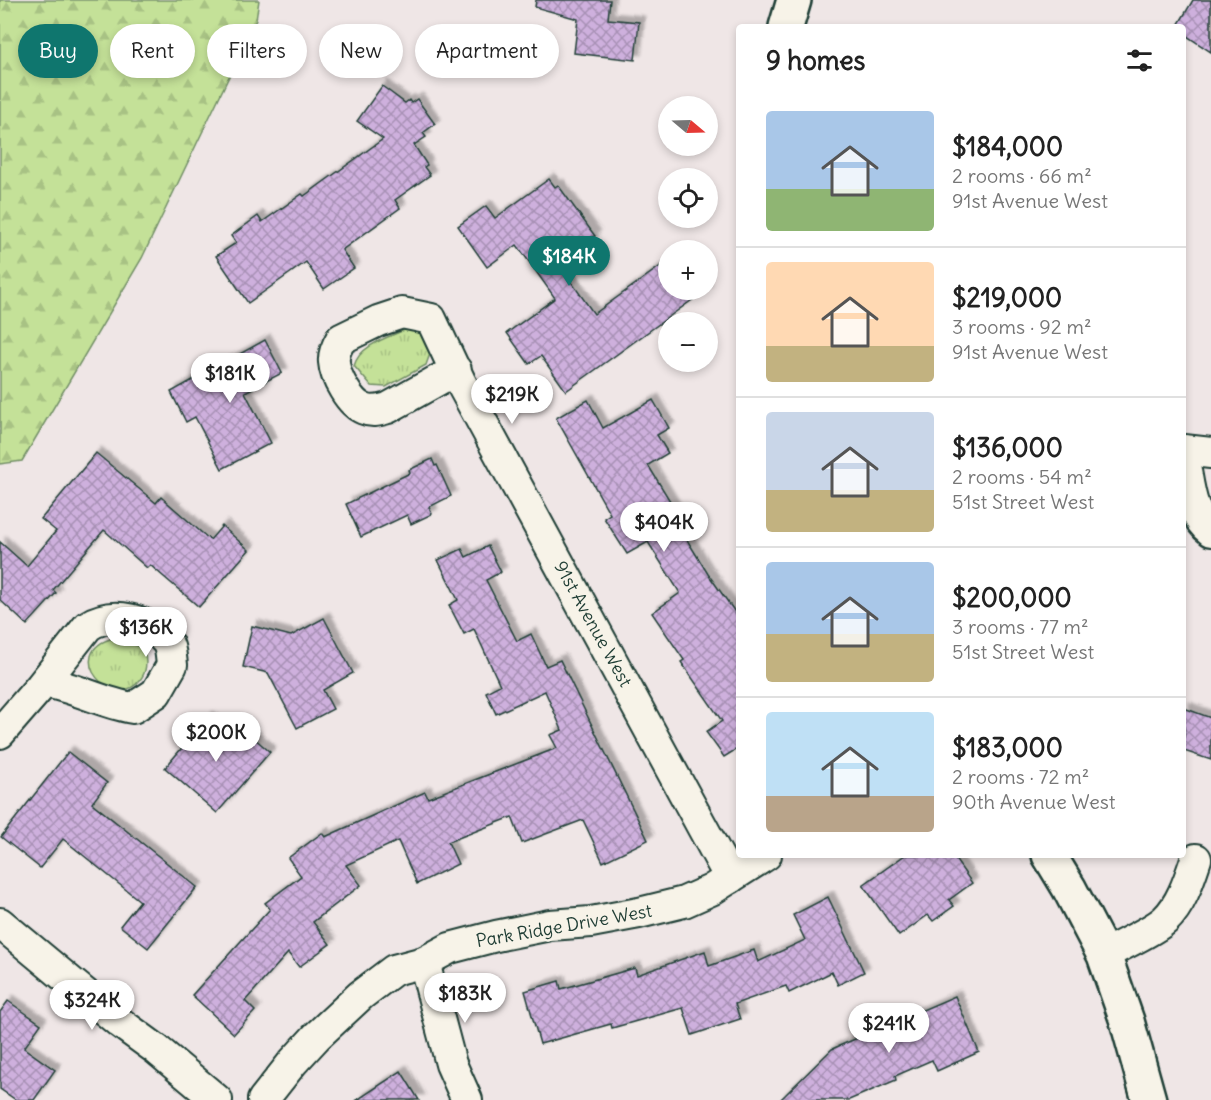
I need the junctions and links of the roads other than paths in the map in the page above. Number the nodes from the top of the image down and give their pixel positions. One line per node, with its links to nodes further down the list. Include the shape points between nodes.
1 (794, 0): 2 (street)
2 (787, 24)
3 (456, 370): 13 (street, 91st Avenue West)
4 (1186, 450): 5 (street)
5 (1211, 453)
6 (1186, 470): 7 (street, via 1194,510)
7 (1211, 531)
8 (44, 682): 9 (street)
9 (0, 733)
10 (761, 858): 13 (street, Park Ridge Drive West)
11 (1051, 858): 15 (street)
12 (1196, 859): 15 (street, via 1188,884 1171,914)
13 (730, 878): 16 (street, Park Ridge Drive West, via 684,902 639,914 496,936 450,948)
14 (0, 923): 17 (street)
15 (1104, 955): 20 (street)
16 (424, 962): 18 (street, Park Ridge Drive West, via 394,970 361,994 292,1062); 19 (street, via 451,1064)
17 (217, 1100)
18 (263, 1100)
19 (467, 1100)
20 (1149, 1100)

